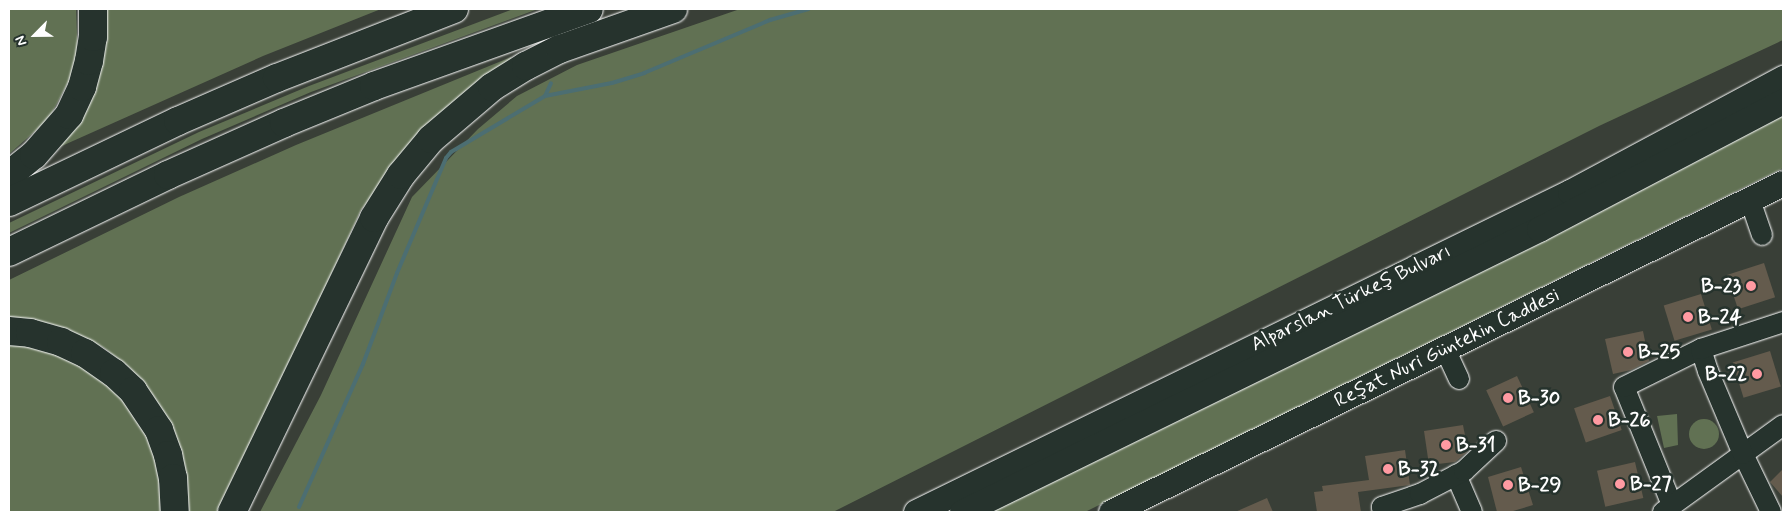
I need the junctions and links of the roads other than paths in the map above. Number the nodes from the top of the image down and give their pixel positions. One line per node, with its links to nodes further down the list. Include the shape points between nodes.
1 (93, 9): 7 (highway, via 89,61 69,115 40,149)
2 (454, 9): 10 (highway, via 196,113)
3 (589, 9): 12 (highway, via 374,86 284,123)
4 (673, 9): 24 (highway, via 560,49 526,66 492,87 431,139 401,175 374,218)
5 (1783, 78): 25 (main road, Alparslan Türkeş Bulvarı, via 1570,192)
6 (1783, 100): 26 (main road, Alparslan Türkeş Bulvarı, via 1539,229)
7 (9, 175)
8 (1783, 183): 9 (main road, Reşat Nuri Güntekin Caddesi)
9 (1750, 200): 11 (street); 15 (main road, Reşat Nuri Güntekin Caddesi)
10 (9, 202)
11 (1762, 235)
12 (9, 252)
13 (1783, 322): 16 (street)
14 (9, 331): 23 (highway, via 30,333 86,353 114,372 133,391 159,430 168,455)
15 (1445, 348): 17 (street); 27 (main road, Reşat Nuri Güntekin Caddesi)
16 (1701, 349): 20 (street); 22 (street, via 1624,387)
17 (1459, 379)
18 (1783, 425): 20 (street)
19 (1496, 441): 21 (street)
20 (1743, 454): 22 (street); 30 (street)
21 (1456, 475): 28 (street, via 1420,494 1382,507); 29 (street)
22 (1667, 509)
23 (175, 512)
24 (232, 512)
25 (916, 512)
26 (962, 512)
27 (1111, 512)
28 (1383, 512)
29 (1472, 512)
30 (1771, 512)

